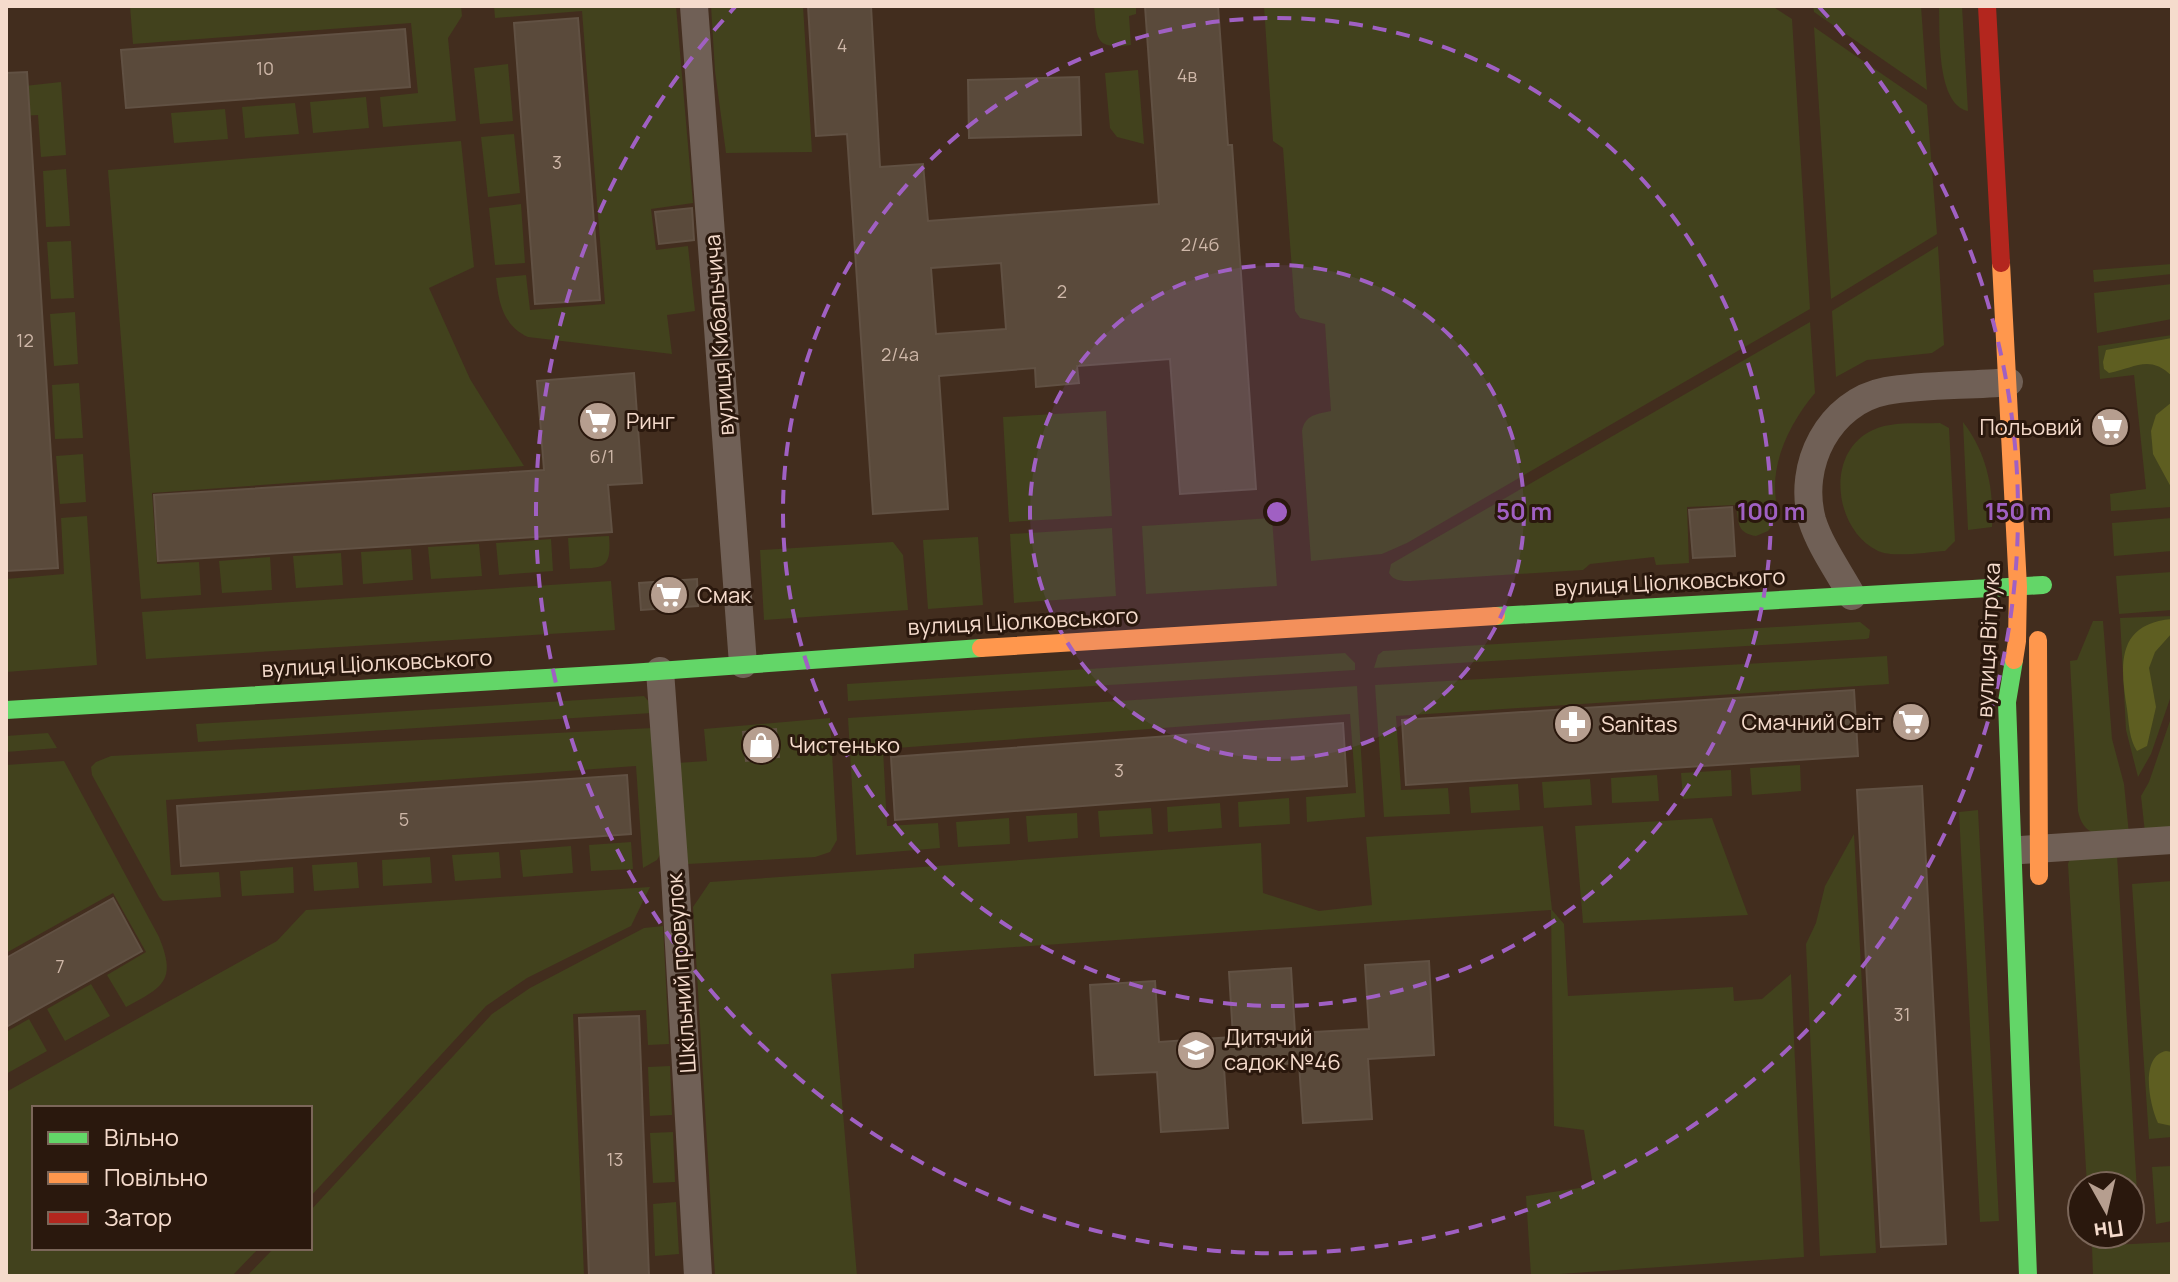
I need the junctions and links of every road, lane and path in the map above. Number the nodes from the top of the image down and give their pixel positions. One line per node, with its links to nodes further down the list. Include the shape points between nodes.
1 (694, 6): 8 (street, вулиця Кибальчича)
2 (1987, 6): 3 (street, вулиця Вітрука)
3 (2009, 382): 5 (street, вулиця Вітрука); 6 (street, via 1886,391 1860,399 1827,428 1812,463 1812,521)
4 (2043, 584): 5 (street, вулиця Ціолковського)
5 (2018, 587): 6 (street, вулиця Ціолковського); 12 (street, вулиця Вітрука, via 2017,641 2007,702)
6 (1852, 596): 8 (street, вулиця Ціолковського)
7 (2040, 626): 12 (street, вулиця Вітрука)
8 (743, 664): 9 (street, вулиця Ціолковського)
9 (660, 671): 10 (street, вулиця Ціолковського); 14 (street, Шкільний провулок)
10 (6, 710)
11 (2172, 840): 12 (street)
12 (2025, 850): 13 (street, вулиця Вітрука); 15 (street, вулиця Вітрука)
13 (2040, 896)
14 (698, 1276)
15 (2028, 1276)

